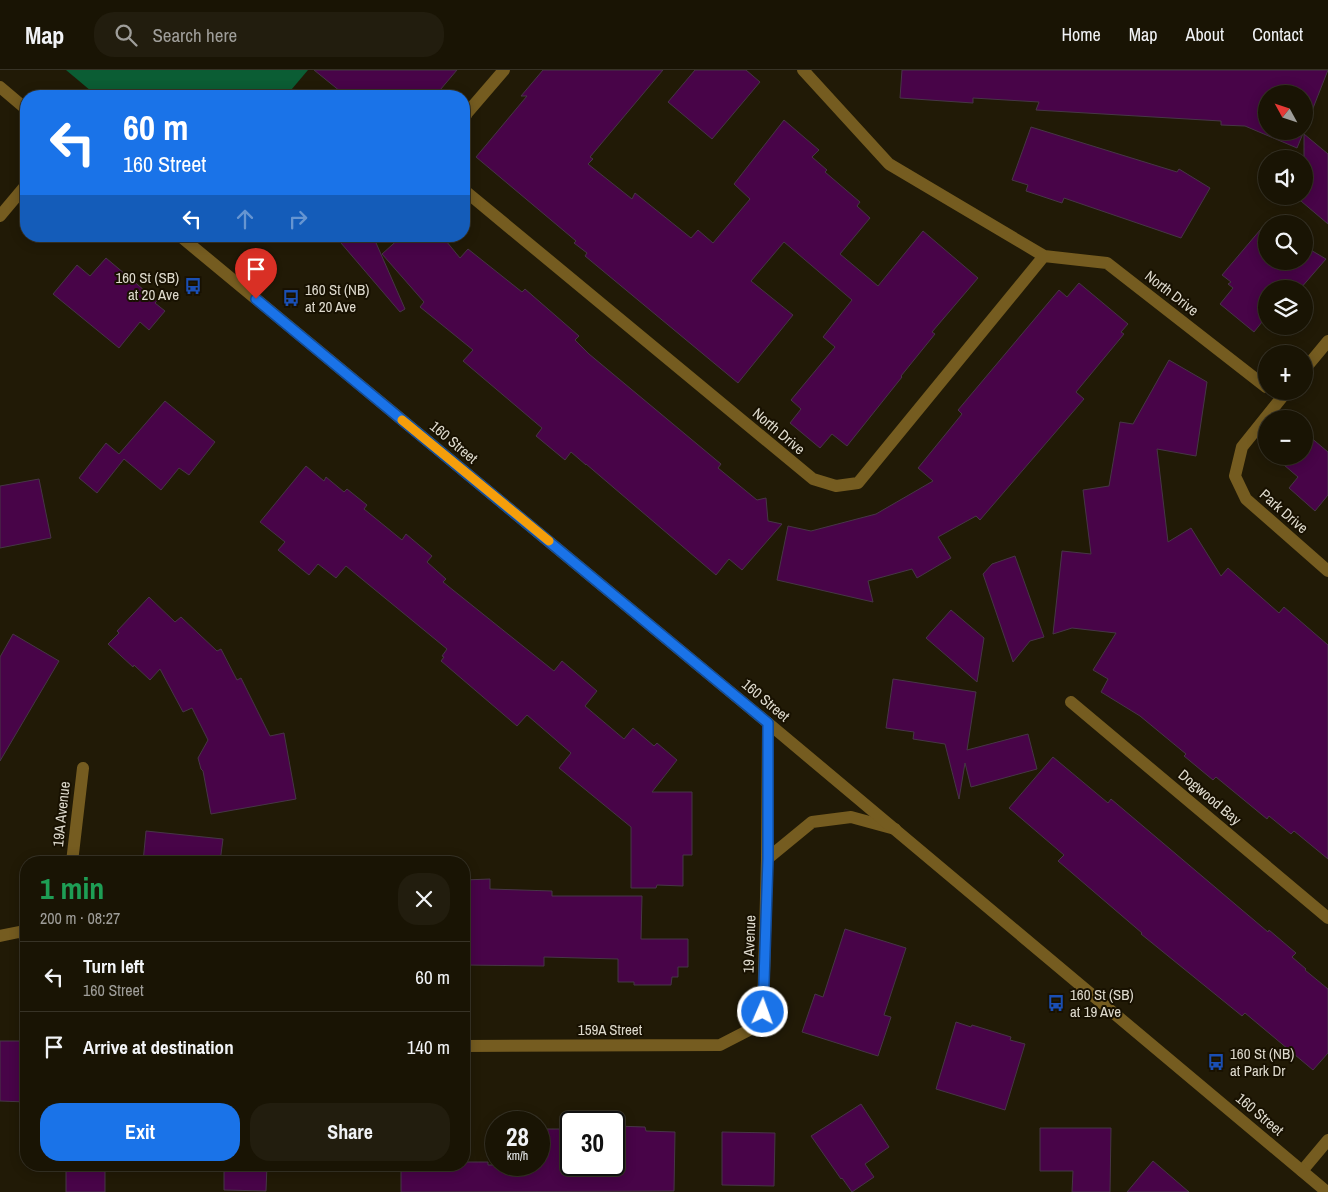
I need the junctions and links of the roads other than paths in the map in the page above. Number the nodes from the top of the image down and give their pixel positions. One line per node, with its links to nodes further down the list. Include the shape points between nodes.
1 (504, 70): 5 (street)
2 (803, 70): 10 (street, North Drive, via 889,164)
3 (0, 87): 4 (street)
4 (20, 104)
5 (470, 110)
6 (20, 192): 8 (street)
7 (470, 195): 10 (street, North Drive, via 812,479 836,486 858,483)
8 (0, 216)
9 (187, 242): 17 (street, 160 Street)
10 (1044, 256): 13 (street, North Drive, via 1107,263)
11 (1328, 341): 12 (street)
12 (1313, 359)
13 (1258, 381)
14 (1275, 400): 15 (street, Park Drive, via 1242,447 1235,476 1246,499)
15 (1328, 571)
16 (1071, 702): 22 (street, Dogwood Bay)
17 (768, 723): 19 (street, 160 Street); 21 (street, 19 Avenue)
18 (83, 768): 20 (street, 19A Avenue)
19 (895, 829): 21 (street, via 851,817 812,822); 28 (street, 160 Street)
20 (73, 856)
21 (768, 859): 25 (street, 19 Avenue, via 763,1012)
22 (1328, 918)
23 (20, 932): 24 (street)
24 (0, 936)
25 (753, 1028): 26 (street, 159A Street, via 720,1045)
26 (470, 1046)
27 (1328, 1140): 28 (street)
28 (1302, 1171): 29 (street, 160 Street)
29 (1327, 1192)

